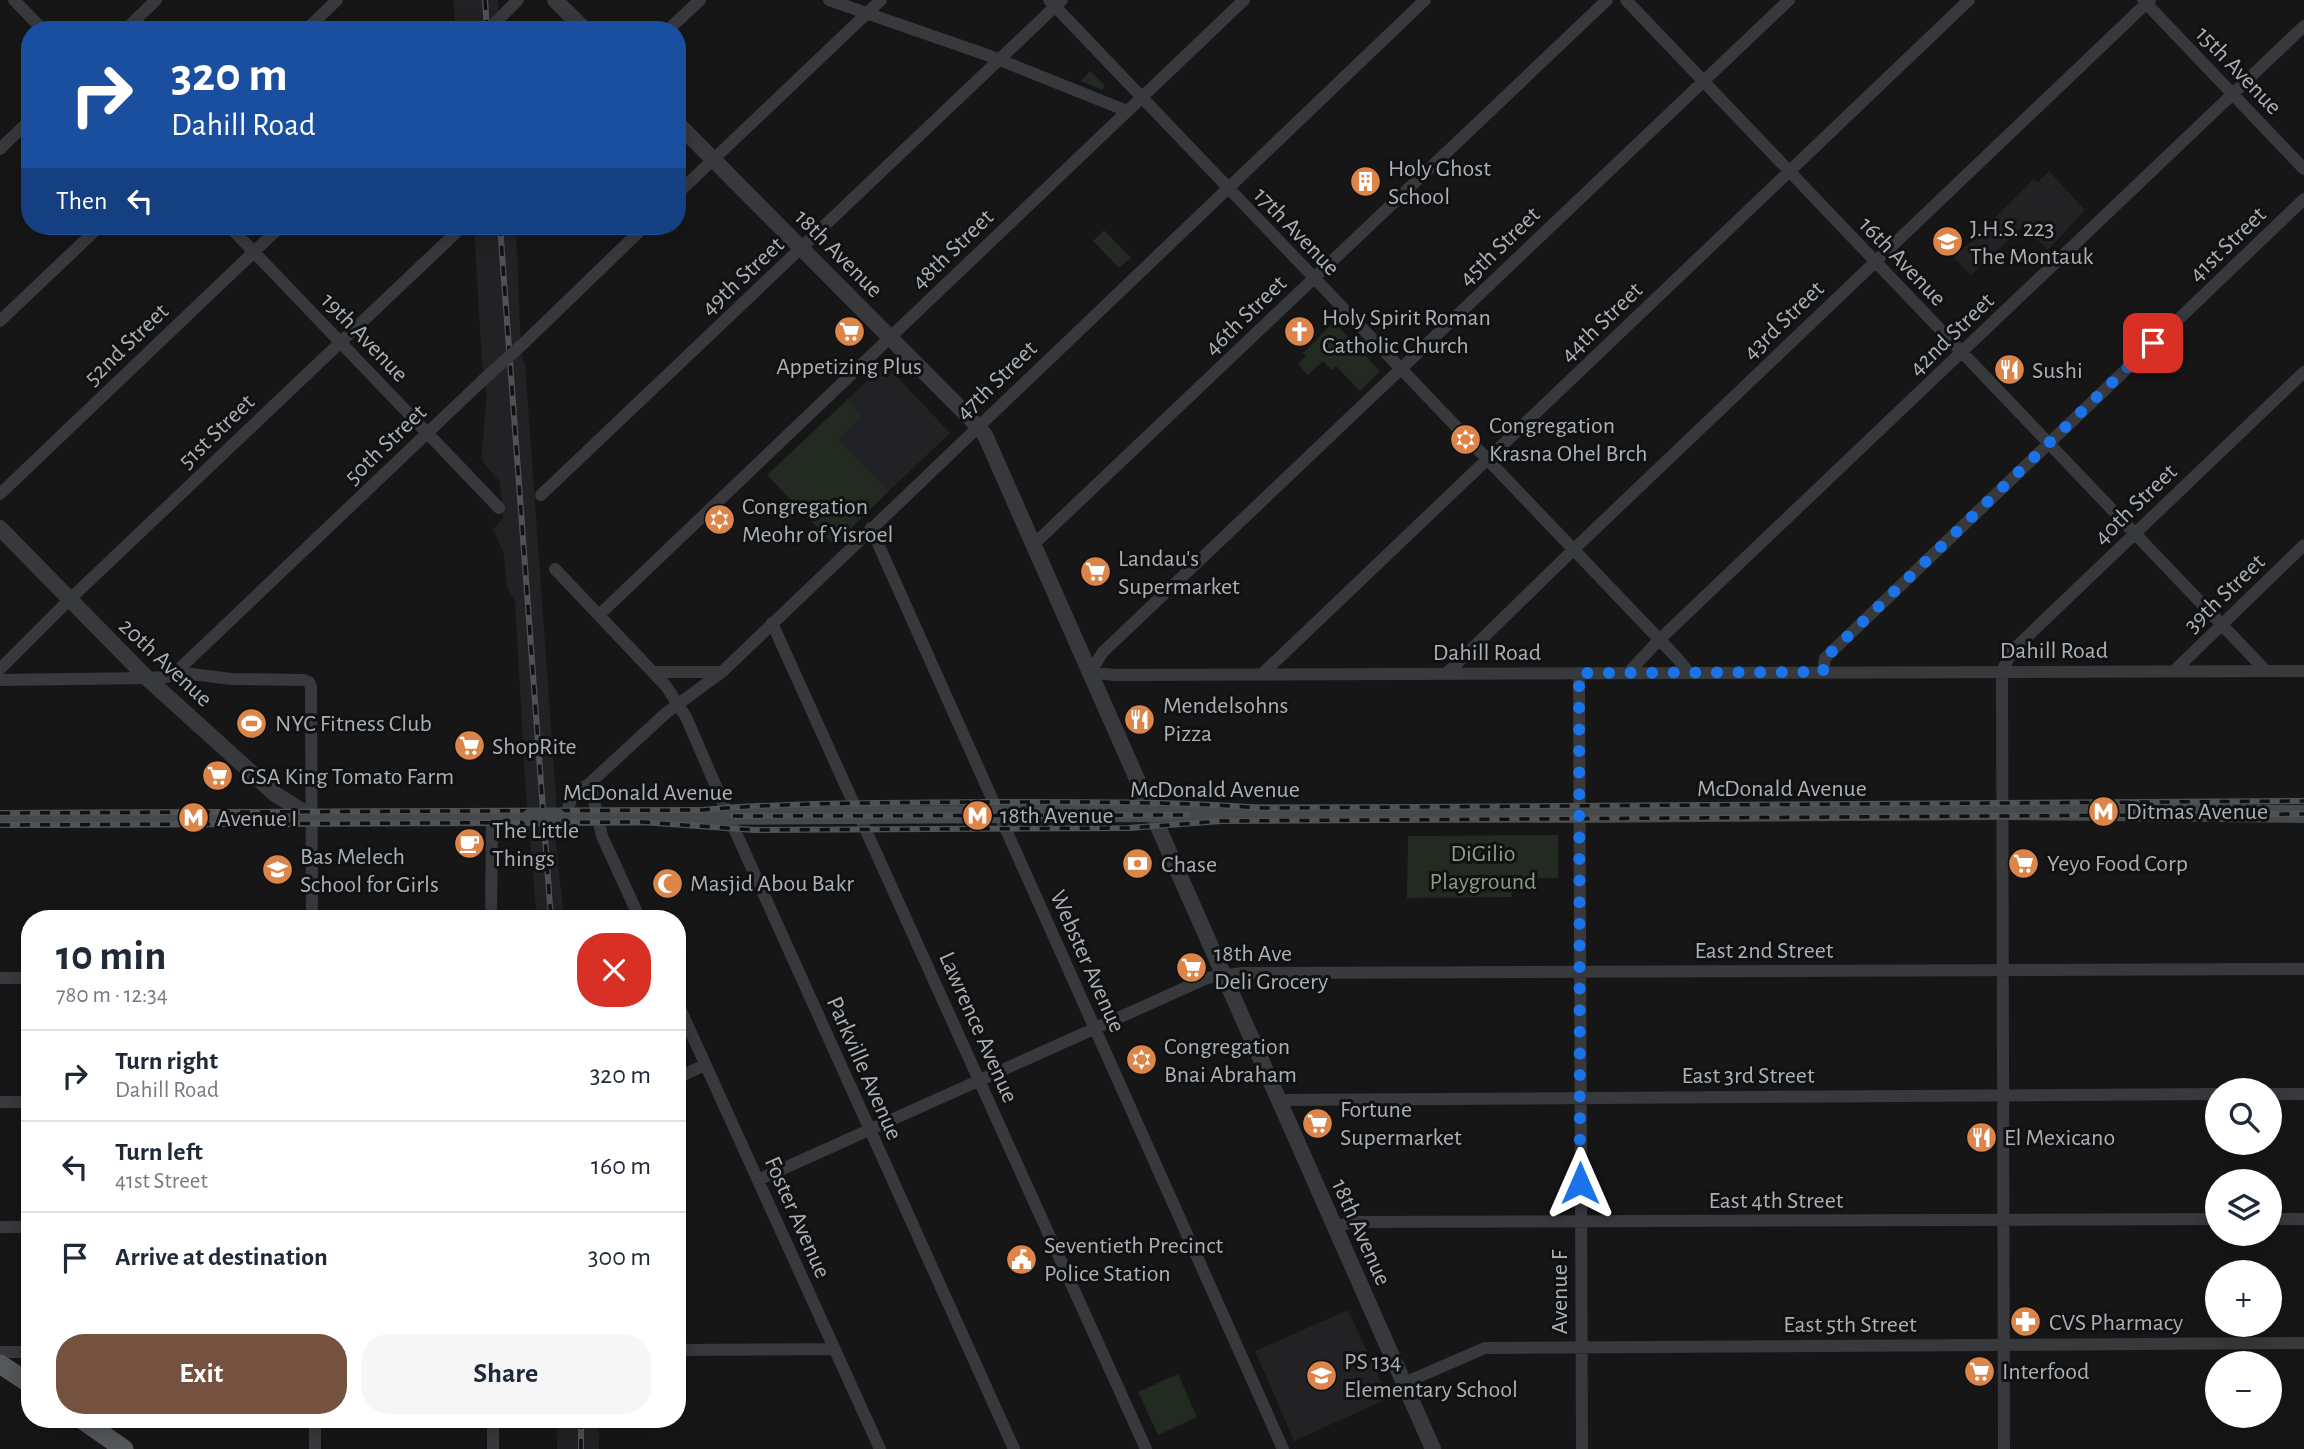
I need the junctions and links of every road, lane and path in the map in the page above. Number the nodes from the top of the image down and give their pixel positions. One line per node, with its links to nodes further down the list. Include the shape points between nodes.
1 (14, 0): 18 (street)
2 (156, 0): 19 (street)
3 (337, 0): 20 (street)
4 (518, 0): 21 (street)
5 (555, 0): 22 (street)
6 (700, 0): 23 (street)
7 (829, 0): 17 (street)
8 (881, 0): 17 (street)
9 (1244, 0): 28 (street, 48th Street)
10 (1425, 0): 37 (street, 47th Street)
11 (1607, 0): 47 (street, 46th Street)
12 (1626, 0): 26 (street, 16th Avenue)
13 (1789, 0): 26 (street, 45th Street)
14 (1969, 0): 35 (street, 44th Street)
15 (2147, 1): 27 (street, 15th Avenue); 46 (street, 43rd Street)
16 (1055, 2): 25 (street, 49th Street); 28 (street, 17th Avenue)
17 (867, 13): 25 (street); 33 (street)
18 (34, 21)
19 (134, 21)
20 (315, 21)
21 (496, 21)
22 (576, 21)
23 (678, 21)
24 (2304, 26): 27 (street, 42nd Street)
25 (999, 60): 29 (street); 44 (street, 49th Street)
26 (1703, 81): 35 (street, 16th Avenue); 52 (street, 45th Street)
27 (2233, 94): 34 (street, 15th Avenue); 51 (street, 42nd Street)
28 (1142, 98): 29 (street, 48th Street); 37 (street, 17th Avenue)
29 (1127, 111): 49 (street, 48th Street)
30 (21, 129): 32 (street)
31 (686, 132): 33 (street, 18th Avenue)
32 (0, 149)
33 (713, 159): 36 (street); 44 (street, 18th Avenue)
34 (2304, 169)
35 (1789, 172): 46 (street, 16th Avenue); 57 (street, 44th Street)
36 (686, 185)
37 (1228, 188): 47 (street, 17th Avenue); 54 (street, 47th Street)
38 (2304, 199): 56 (street, 41st Street)
39 (91, 235): 48 (street)
40 (238, 235): 45 (street, 19th Avenue)
41 (272, 235): 45 (street, 52nd Street)
42 (454, 235): 50 (street, 51st Street)
43 (636, 235): 55 (street, 50th Street, bridge)
44 (802, 248): 49 (street, 18th Avenue); 59 (street, 49th Street)
45 (254, 252): 50 (street, 19th Avenue); 58 (street, 52nd Street)
46 (1875, 262): 51 (street, 16th Avenue); 66 (street, 43rd Street)
47 (1314, 278): 52 (street, 17th Avenue); 64 (street, 46th Street)
48 (0, 321)
49 (890, 337): 54 (street, 18th Avenue); 69 (street, 48th Street)
50 (341, 342): 55 (street, 19th Avenue); 68 (street, 51st Street)
51 (1961, 353): 56 (street, 16th Avenue); 72 (street, 42nd Street)
52 (1400, 369): 57 (street, 17th Avenue); 81 (street, 45th Street, via 1104,651)
53 (2304, 372): 63 (street, 40th Street)
54 (977, 427): 62 (street, 47th Street); 64 (street, 18th Avenue)
55 (427, 433): 60 (street, 19th Avenue); 78 (street, 50th Street)
56 (2048, 443): 63 (street, 16th Avenue); 82 (street, 41st Street, via 1825,658)
57 (1487, 459): 66 (street, 17th Avenue); 87 (street, 44th Street)
58 (0, 494)
59 (541, 495)
60 (499, 508)
61 (0, 528): 68 (street, 20th Avenue)
62 (871, 528): 70 (street, 47th Street); 94 (street, Webster Avenue)
63 (2134, 534): 71 (street, 16th Avenue); 74 (street, 40th Street, via 2012,651)
64 (1034, 544): 81 (street, 18th Avenue)
65 (2304, 545): 71 (street, 39th Street)
66 (1573, 550): 72 (street, 17th Avenue); 83 (street, 43rd Street)
67 (555, 569): 69 (street)
68 (69, 600): 73 (street, 51st Street); 88 (street, 20th Avenue)
69 (598, 615): 79 (street)
70 (772, 623): 80 (street, 47th Street); 97 (street, Lawrence Avenue)
71 (2221, 625): 75 (street, 39th Street); 76 (street, 16th Avenue)
72 (1660, 639): 85 (street, 42nd Street); 86 (street, 17th Avenue)
73 (0, 669)
74 (2002, 671): 75 (street, Dahill Road); 82 (street, Dahill Road); 92 (street)
75 (2174, 671): 76 (street, Dahill Road)
76 (2266, 671): 77 (street, Dahill Road)
77 (2304, 671)
78 (176, 672): 88 (street); 98 (street, via 309,682)
79 (653, 672): 80 (street); 90 (street)
80 (722, 672): 90 (street, 47th Street)
81 (1090, 672): 87 (street, Dahill Road); 93 (street, 18th Avenue)
82 (1823, 672): 86 (street, Dahill Road)
83 (1447, 673): 84 (street, Dahill Road); 87 (street, Dahill Road)
84 (1579, 673): 85 (street, Dahill Road); 95 (street, Avenue F)
85 (1628, 673): 86 (street, Dahill Road)
86 (1689, 673)
87 (1261, 675)
88 (147, 678): 89 (street); 98 (street, 20th Avenue, via 275,794)
89 (0, 680)
90 (678, 704): 91 (street, 47th Street); 102 (street, Parkville Avenue)
91 (590, 783): 100 (street, 47th Street, via 571,798); 101 (street)
92 (2002, 811): 95 (main road, McDonald Avenue); 96 (main road, McDonald Avenue); 108 (street)
93 (1153, 813): 94 (main road, McDonald Avenue); 95 (main road, McDonald Avenue); 110 (street, 18th Avenue)
94 (1000, 814): 97 (main road, McDonald Avenue); 114 (street, Webster Avenue)
95 (1580, 814): 109 (street, Avenue F)
96 (2304, 814)
97 (860, 815): 102 (main road, McDonald Avenue); 117 (street, Lawrence Avenue)
98 (312, 817): 99 (main road, McDonald Avenue); 103 (main road, McDonald Avenue); 104 (street)
99 (492, 817): 100 (main road, McDonald Avenue, bridge); 105 (street)
100 (562, 817): 101 (main road, McDonald Avenue)
101 (598, 817): 102 (main road, McDonald Avenue); 106 (street)
102 (730, 817): 126 (street, Parkville Avenue)
103 (0, 819)
104 (312, 910)
105 (491, 910)
106 (636, 910)
107 (2304, 969): 108 (street, East 2nd Street)
108 (2002, 970): 109 (street, East 2nd Street); 121 (street)
109 (1580, 972): 110 (street, East 2nd Street); 122 (street, Avenue F)
110 (1224, 975): 114 (street, East 2nd Street); 123 (street, 18th Avenue)
111 (0, 978): 112 (street)
112 (21, 978)
113 (686, 1022): 115 (street, Foster Avenue)
114 (1095, 1029): 117 (street, East 2nd Street); 155 (street, Webster Avenue)
115 (705, 1065): 116 (street); 127 (street, Foster Avenue)
116 (686, 1074)
117 (980, 1081): 126 (street, East 2nd Street); 154 (street, Lawrence Avenue)
118 (2205, 1094): 121 (street, East 3rd Street)
119 (2282, 1094): 120 (street)
120 (2304, 1094)
121 (2003, 1095): 122 (street, East 3rd Street); 131 (street)
122 (1580, 1096): 123 (street, East 3rd Street); 132 (street, Avenue F)
123 (1279, 1100): 135 (street, 18th Avenue)
124 (0, 1102): 125 (street)
125 (21, 1102)
126 (870, 1130): 127 (street, East 2nd Street); 153 (street, Parkville Avenue)
127 (758, 1181): 139 (street, Foster Avenue)
128 (2205, 1219): 131 (street, East 4th Street)
129 (2282, 1219): 130 (street)
130 (2304, 1219)
131 (2003, 1220): 132 (street, East 4th Street); 137 (street)
132 (1580, 1221): 135 (street, East 4th Street, via 1352,1222); 138 (street, Avenue F)
133 (0, 1227): 134 (street)
134 (21, 1227)
135 (1335, 1227): 145 (street, 18th Avenue)
136 (2304, 1343): 137 (street, East 5th Street)
137 (2003, 1345): 138 (street, East 5th Street); 158 (street)
138 (1581, 1346): 145 (street, East 5th Street, via 1485,1348); 157 (street, Avenue F)
139 (835, 1349): 140 (street); 152 (street, Foster Avenue)
140 (686, 1350)
141 (0, 1352): 142 (street)
142 (21, 1352)
143 (0, 1364): 144 (main road)
144 (21, 1378)
145 (1404, 1383): 156 (street, 18th Avenue)
146 (94, 1428): 149 (main road)
147 (315, 1428): 150 (street)
148 (493, 1428): 151 (street)
149 (124, 1449)
150 (315, 1449)
151 (493, 1449)
152 (880, 1449)
153 (1014, 1449)
154 (1146, 1449)
155 (1283, 1449)
156 (1433, 1449)
157 (1582, 1449)
158 (2004, 1449)

